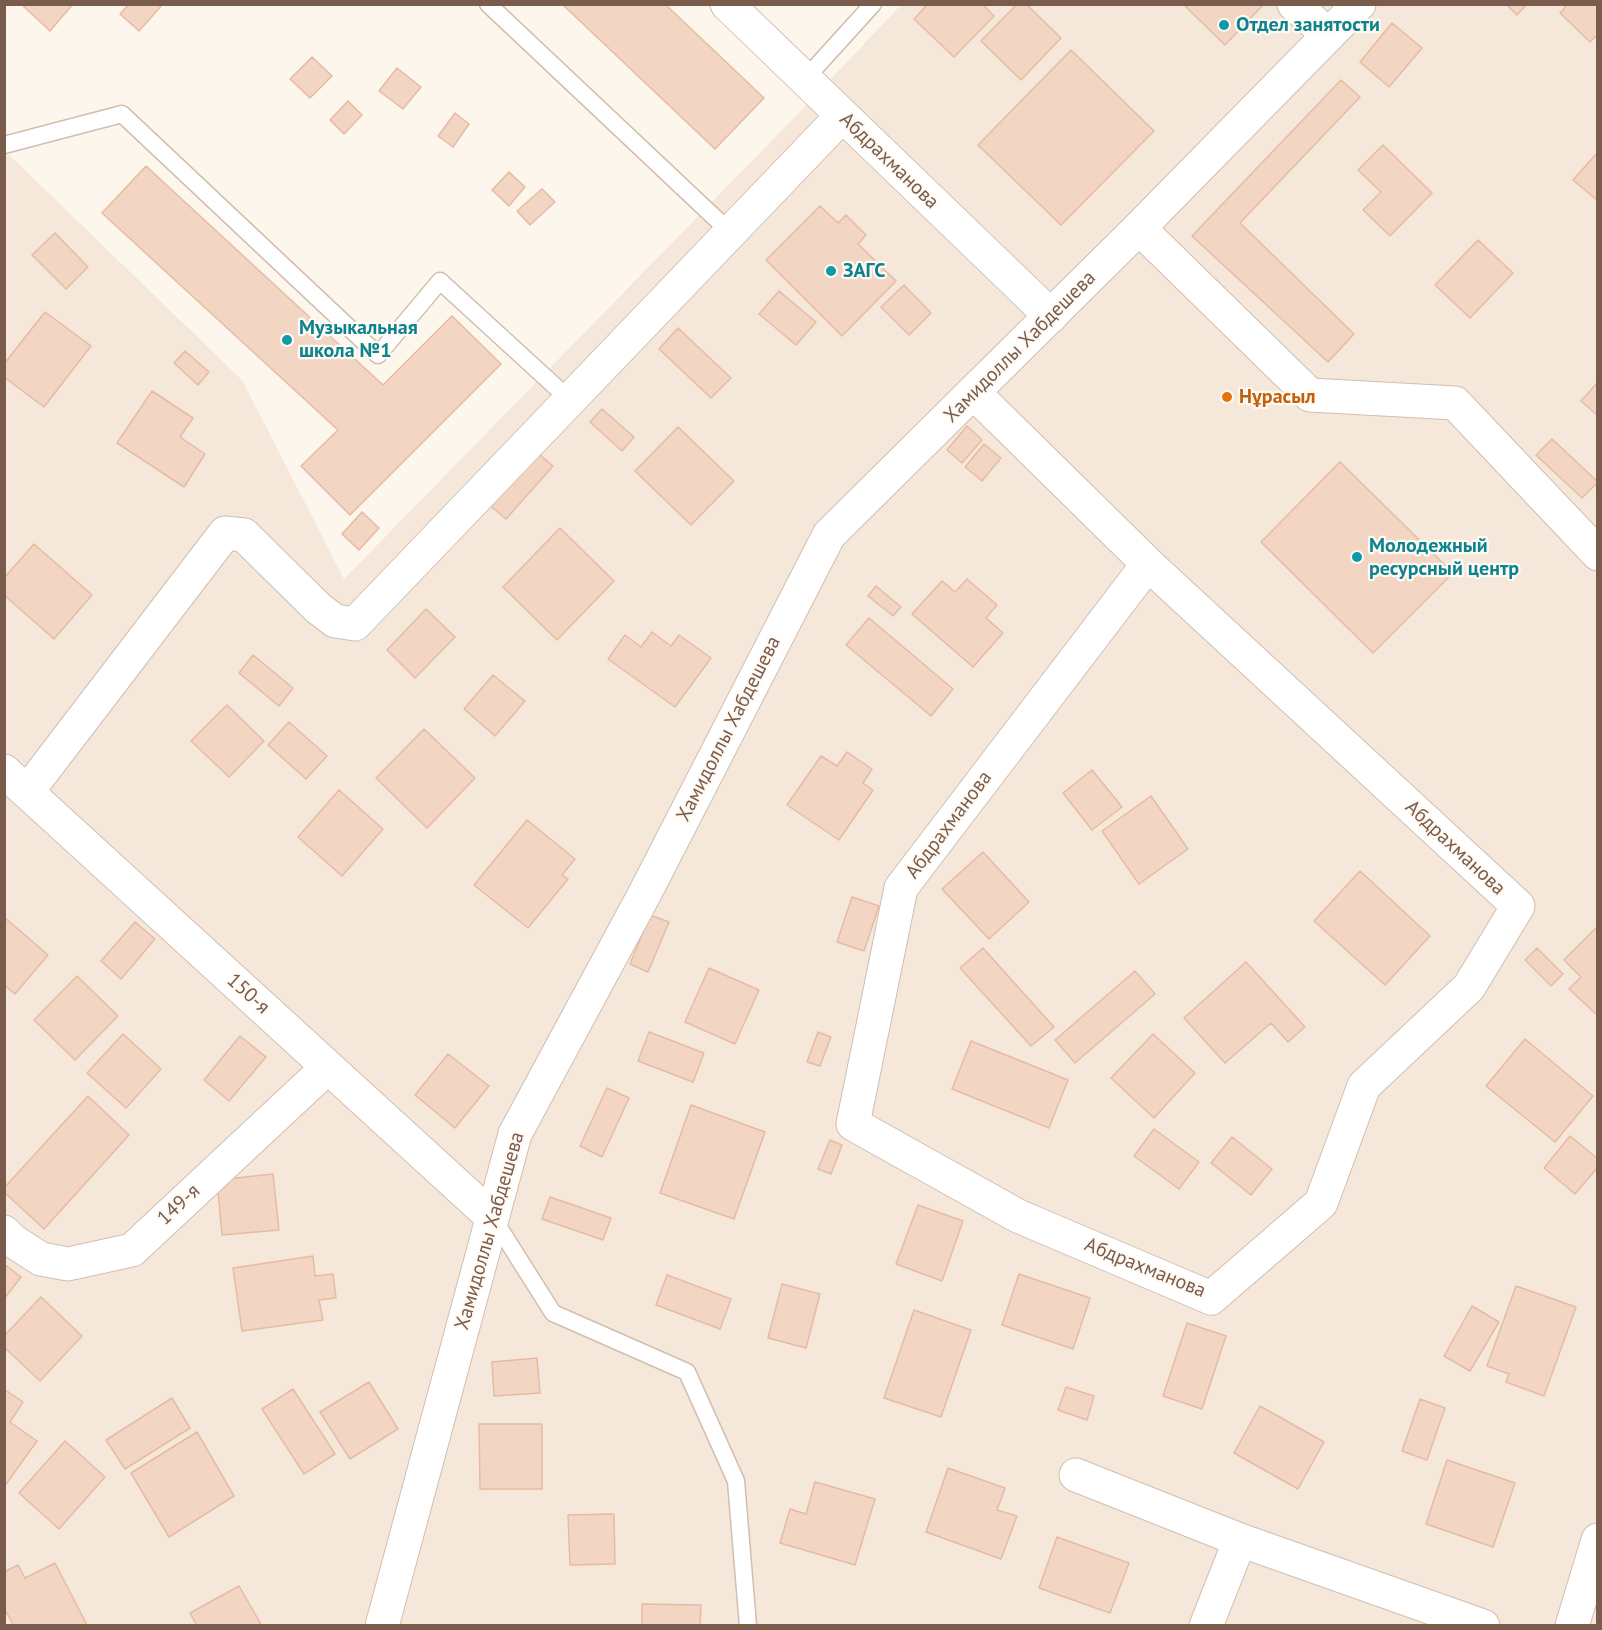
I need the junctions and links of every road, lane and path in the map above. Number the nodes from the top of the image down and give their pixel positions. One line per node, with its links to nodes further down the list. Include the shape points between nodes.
1 (488, 4): 11 (lane)
2 (727, 4): 7 (street, Абдрахманова)
3 (873, 4): 7 (lane)
4 (1294, 4): 6 (street)
5 (1359, 4): 6 (street, Хамидоллы Хабдешева)
6 (1328, 35): 10 (street, Хамидоллы Хабдешева)
7 (805, 79): 8 (street, Абдрахманова)
8 (842, 116): 11 (street); 12 (street, Абдрахманова)
9 (4, 145): 14 (lane, via 122,114 378,355 440,281)
10 (1139, 228): 12 (street, Хамидоллы Хабдешева); 15 (street, via 1310,395 1455,403)
11 (730, 232): 14 (street)
12 (1051, 316): 13 (street, Хамидоллы Хабдешева)
13 (974, 393): 16 (street, Абдрахманова); 19 (street, Хамидоллы Хабдешева, via 829,535 644,895 515,1134)
14 (570, 399): 17 (street, via 355,624 336,621 318,608 244,535 225,533)
15 (1598, 554)
16 (1148, 564): 16 (street, Абдрахманова, via 1518,906 1469,987 1364,1086 1321,1203 1211,1298 1018,1216 853,1124 901,888)
17 (16, 781): 18 (street, 150-я)
18 (328, 1066): 19 (street, 150-я); 20 (street, 149-я, via 132,1250 68,1264 41,1259)
19 (492, 1217): 24 (street, Хамидоллы Хабдешева); 25 (lane, via 553,1313 687,1372 736,1480)
20 (4, 1232)
21 (1076, 1475): 22 (street)
22 (1240, 1540): 26 (street); 27 (street)
23 (1598, 1540): 28 (street)
24 (382, 1626)
25 (748, 1626)
26 (1206, 1626)
27 (1483, 1626)
28 (1572, 1626)

